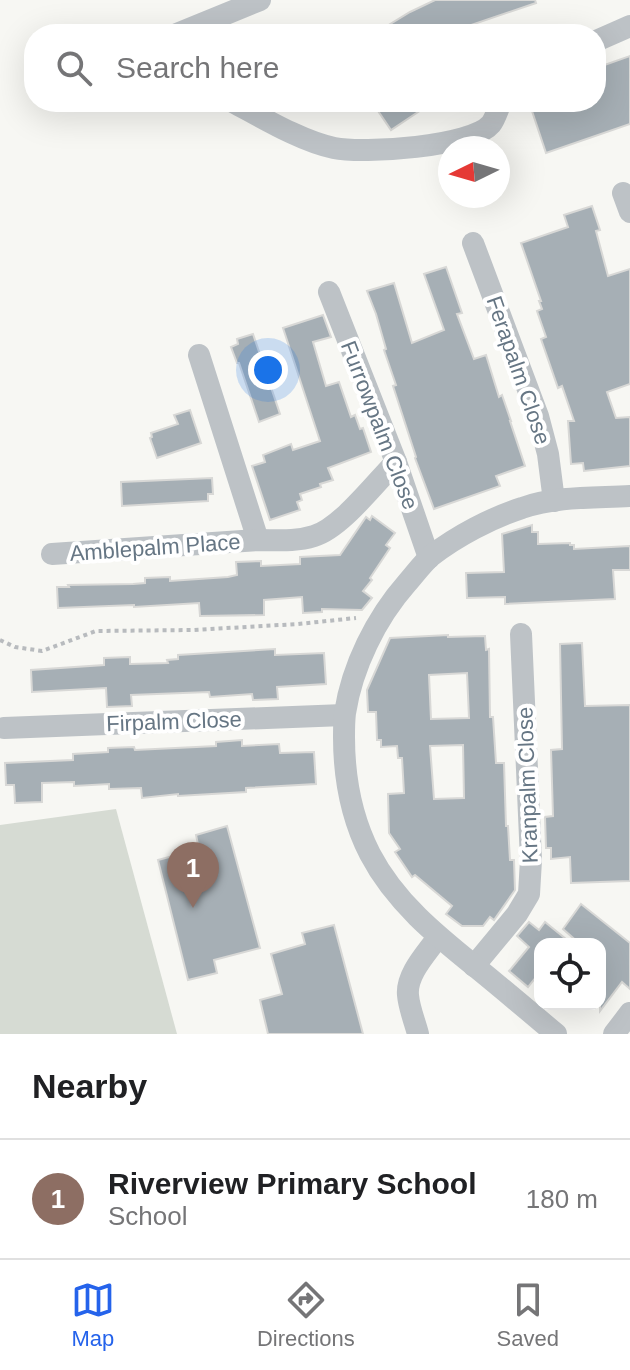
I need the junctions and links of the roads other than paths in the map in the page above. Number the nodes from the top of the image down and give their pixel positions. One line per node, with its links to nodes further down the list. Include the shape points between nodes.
1 (260, 0): 2 (street)
2 (201, 24)
3 (630, 26): 4 (street)
4 (606, 37)
5 (252, 112): 6 (street, via 335,148 374,150 471,136 490,126)
6 (496, 112)
7 (473, 243): 12 (street, Ferapalm Close, via 538,416)
8 (329, 292): 10 (street, Furrowpalm Close)
9 (199, 355): 13 (street, Amblepalm Place)
10 (396, 462): 13 (street, Amblepalm Place, via 335,525 315,536); 15 (street, Furrowpalm Close)
11 (630, 496): 12 (street)
12 (554, 501): 15 (street, via 495,518)
13 (258, 540): 14 (street, Amblepalm Place)
14 (52, 554)
15 (429, 558): 17 (street, via 376,624)
16 (521, 634): 20 (street, Kranpalm Close, via 529,894)
17 (344, 715): 18 (street, Firpalm Close); 19 (street, via 346,785 370,855 406,905)
18 (4, 728)
19 (438, 937): 20 (street); 22 (street, via 409,983)
20 (474, 966): 23 (street)
21 (630, 1013): 24 (street)
22 (418, 1034)
23 (556, 1034)
24 (614, 1034)

